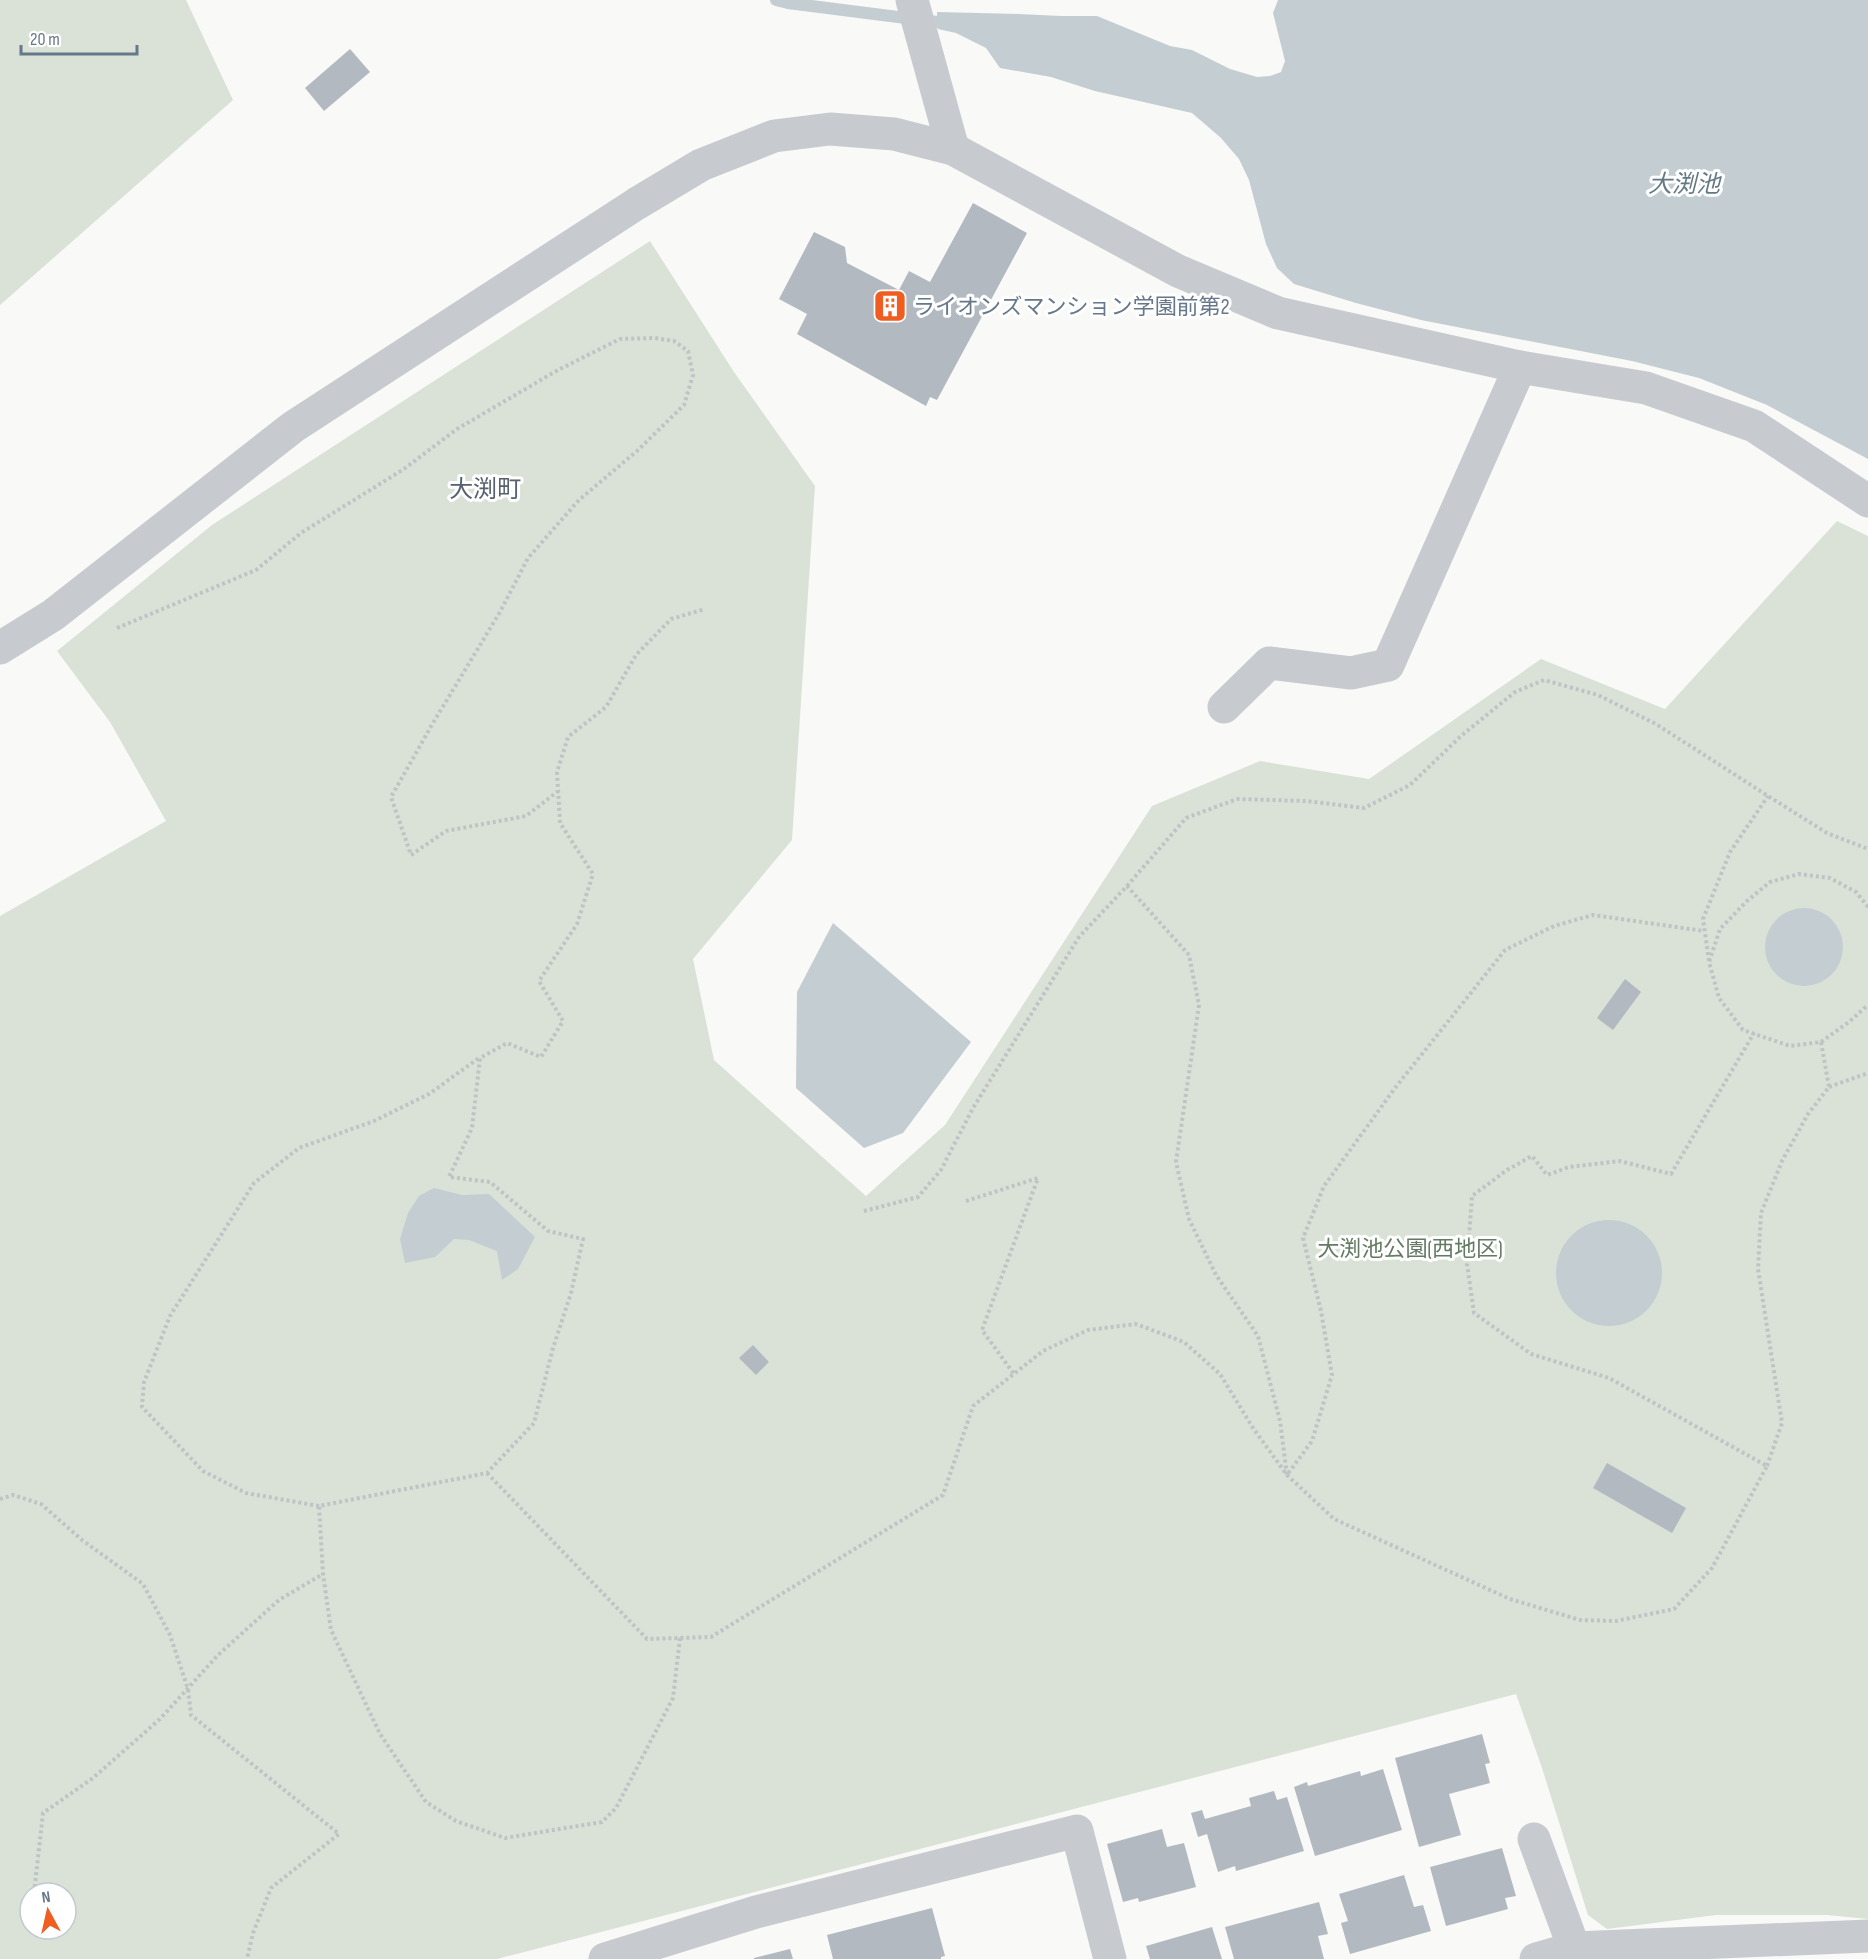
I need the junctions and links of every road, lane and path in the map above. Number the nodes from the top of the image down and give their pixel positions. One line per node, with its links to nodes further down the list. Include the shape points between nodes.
1 (912, 0): 2 (street)
2 (953, 149): 3 (street, via 1178,271 1278,313); 7 (street, via 894,134 830,129 774,136 701,165 293,427 53,615)
3 (1520, 367): 4 (street, via 1646,388 1754,426); 8 (street, via 1388,665 1351,673 1269,663)
4 (1868, 501)
5 (705, 609): 9 (path, via 671,619 636,655 606,707 568,737 557,772)
6 (117, 628): 9 (path, via 256,570 302,533 404,469 457,429 558,370 620,339 674,341 688,351 693,375 684,405 579,500 528,558 391,797 411,855 446,831 526,816)
7 (0, 648)
8 (1224, 707)
9 (558, 792): 19 (path, via 560,823 593,873 577,924 539,981 563,1021 541,1057 507,1043)
10 (1768, 796): 11 (path, via 1827,833); 12 (path, via 1656,724 1598,695 1544,680 1515,692 1410,784 1364,808 1237,799 1186,818); 14 (path, via 1730,852 1702,919)
11 (1868, 849)
12 (1127, 886): 23 (path, via 1079,937 973,1108 941,1170 918,1197); 27 (path, via 1189,955 1198,1005 1176,1162 1188,1219 1216,1275 1258,1336 1280,1421)
13 (1868, 907): 15 (path, via 1856,892 1830,878 1799,874 1770,882 1720,929)
14 (1704, 932): 15 (path); 27 (path, via 1593,915 1554,926 1505,950 1395,1088 1324,1185 1303,1238 1332,1375 1312,1442)
15 (1709, 962): 17 (path, via 1719,998 1743,1030)
16 (1868, 1005): 18 (path)
17 (1754, 1033): 18 (path, via 1790,1046); 25 (path, via 1671,1174 1620,1161 1569,1167 1547,1175 1532,1156 1472,1196 1467,1264 1474,1313 1531,1354 1609,1378)
18 (1821, 1042): 21 (path)
19 (480, 1058): 26 (path, via 472,1128 449,1177 490,1182 548,1231 583,1239 534,1423); 29 (path, via 411,1103 374,1121 298,1148 254,1183 170,1316 144,1382 142,1407 203,1471 246,1493)
20 (1868, 1073): 21 (path)
21 (1829, 1087): 25 (path, via 1808,1114 1782,1161 1761,1214 1758,1269 1782,1423)
22 (966, 1202): 24 (path, via 1038,1178 982,1330)
23 (864, 1211)
24 (1014, 1374): 27 (path, via 1042,1351 1088,1330 1136,1324 1184,1342 1221,1374); 31 (path, via 973,1406 943,1495 711,1637)
25 (1767, 1466): 27 (path, via 1712,1568 1674,1609 1616,1621 1580,1620 1510,1599 1334,1519)
26 (487, 1473): 29 (path); 31 (path, via 647,1639)
27 (1287, 1475)
28 (0, 1499): 32 (path, via 13,1495 41,1504 82,1540 143,1584 170,1635)
29 (319, 1506): 30 (path)
30 (323, 1574): 31 (path, via 330,1630 380,1734 426,1802 456,1821 504,1838 602,1822 616,1808 674,1698); 32 (path, via 279,1600 218,1655)
31 (680, 1638)
32 (188, 1689): 34 (path, via 93,1778 43,1813); 37 (path, via 191,1716 339,1834 271,1888)
33 (1534, 1839): 36 (street)
34 (35, 1881)
35 (1868, 1936): 36 (street)
36 (1576, 1954): 40 (street)
37 (247, 1959)
38 (605, 1959): 39 (street, via 756,1912 1077,1831)
39 (1110, 1959)
40 (1536, 1959)

